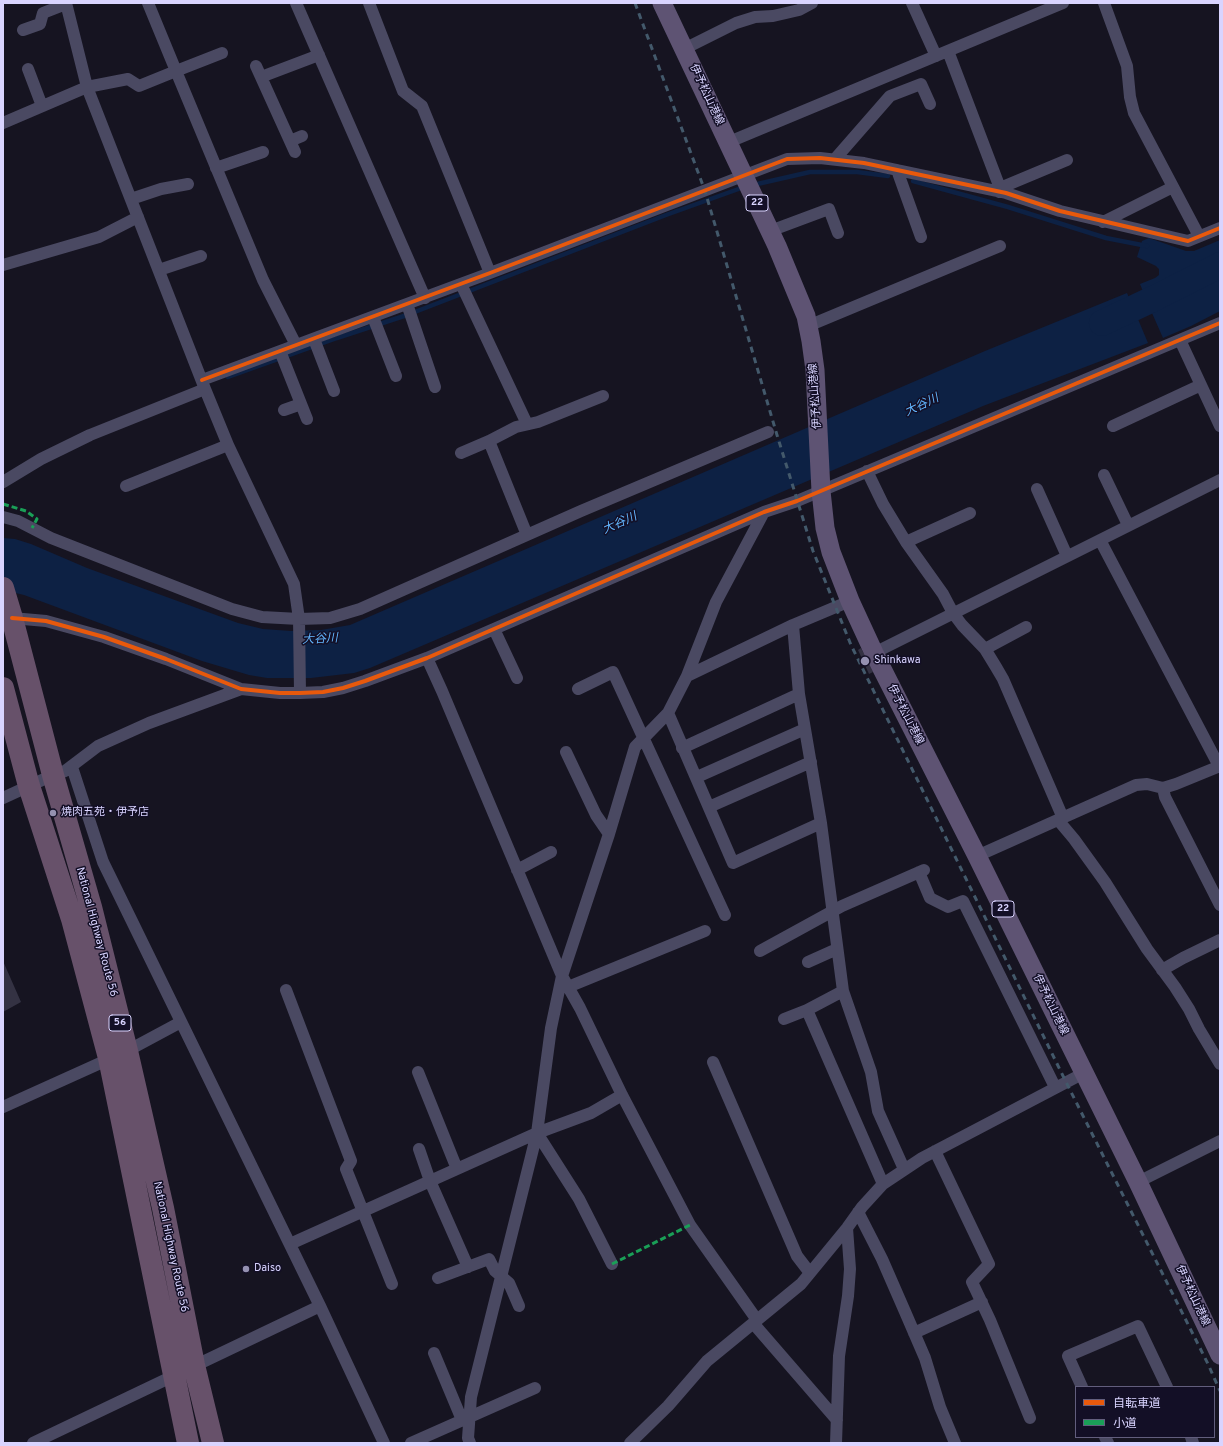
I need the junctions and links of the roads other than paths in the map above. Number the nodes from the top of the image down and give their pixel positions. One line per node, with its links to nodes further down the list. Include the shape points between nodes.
1 (148, 3): 17 (street)
2 (296, 3): 14 (street)
3 (369, 3): 45 (street, via 403,91 422,106)
4 (662, 3): 11 (main road, 伊予松山港線 / 22)
5 (812, 3): 11 (street, via 800,10 755,17 736,23)
6 (912, 3): 15 (street)
7 (1064, 3): 12 (street)
8 (1104, 3): 31 (street, via 1127,66 1134,113)
9 (66, 4): 10 (street, via 43,13 40,24); 18 (street)
10 (23, 30)
11 (684, 49): 23 (main road, 伊予松山港線 / 22)
12 (948, 51): 15 (street); 32 (street)
13 (222, 52): 17 (street)
14 (319, 55): 22 (street, via 259,71 292,147); 47 (street)
15 (936, 56): 23 (street)
16 (28, 69): 20 (street)
17 (176, 71): 18 (street, via 139,86 128,79); 27 (street)
18 (87, 87): 20 (street); 33 (street)
19 (930, 104): 25 (street, via 921,84 890,96)
20 (42, 106): 21 (street)
21 (3, 123)
22 (302, 136)
23 (729, 142): 29 (main road, 伊予松山港線 / 22)
24 (263, 152): 27 (street)
25 (835, 159): 28 (street); 29 (street, via 787,159)
26 (1067, 160): 32 (street)
27 (216, 168): 54 (street, via 263,280)
28 (897, 170): 32 (street); 40 (street)
29 (745, 176): 37 (main road, 伊予松山港線 / 22); 45 (street)
30 (188, 184): 33 (street, via 161,189)
31 (1173, 188): 35 (street); 39 (street)
32 (1000, 190): 35 (street, via 1060,211)
33 (131, 199): 34 (street)
34 (138, 217): 43 (street, via 99,237); 44 (street)
35 (1103, 222): 39 (street, via 1188,241)
36 (1220, 228): 39 (street)
37 (770, 231): 38 (street, via 829,209); 51 (main road, 伊予松山港線 / 22)
38 (838, 233)
39 (1199, 236)
40 (922, 237)
41 (1000, 246): 51 (street)
42 (200, 256): 44 (street)
43 (3, 265)
44 (159, 270): 57 (street)
45 (490, 273): 46 (street)
46 (461, 284): 47 (street); 65 (street)
47 (425, 298): 48 (street)
48 (407, 304): 49 (street); 59 (street)
49 (373, 317): 52 (street); 56 (street)
50 (1220, 323): 53 (street)
51 (808, 326): 77 (main road, 伊予松山港線 / 22, via 815,370)
52 (314, 339): 54 (street); 60 (street)
53 (1180, 340): 58 (street); 72 (street)
54 (296, 345): 55 (street)
55 (280, 351): 57 (street); 62 (street)
56 (396, 376)
57 (203, 384): 70 (street); 75 (street, via 41,459)
58 (1201, 385): 66 (street); 67 (street)
59 (435, 387)
60 (334, 392)
61 (603, 396): 65 (street)
62 (301, 404): 63 (street); 64 (street)
63 (284, 410)
64 (307, 419)
65 (527, 424): 69 (street)
66 (1114, 426)
67 (1220, 426)
68 (768, 432): 83 (street)
69 (489, 441): 71 (street); 83 (street)
70 (228, 445): 76 (street); 90 (street, via 294,584)
71 (461, 453)
72 (867, 471): 77 (street); 85 (street)
73 (1104, 475): 82 (street)
74 (1220, 480): 82 (street)
75 (3, 482)
76 (126, 486)
77 (821, 488): 79 (street, via 797,501); 87 (main road, 伊予松山港線 / 22, via 830,552)
78 (1037, 489): 86 (street)
79 (764, 512): 93 (street); 97 (street, via 716,602)
80 (970, 513): 85 (street)
81 (3, 517): 90 (street, via 232,609)
82 (1128, 526): 84 (street)
83 (527, 535): 90 (street, via 360,609)
84 (1100, 540): 86 (street); 110 (street)
85 (906, 542): 89 (street, via 943,594)
86 (1067, 556): 89 (street)
87 (850, 601): 91 (street); 95 (main road, 伊予松山港線 / 22)
88 (8, 605): 100 (street, via 46,621 104,637 166,659); 111 (highway, National Highway Route 56 / 56)
89 (953, 613): 94 (street); 95 (street)
90 (300, 623): 101 (street)
91 (793, 625): 97 (street); 103 (street)
92 (1026, 626): 94 (street)
93 (494, 629): 96 (street); 98 (street)
94 (985, 650): 117 (street, via 1002,679)
95 (874, 653): 121 (main road, 伊予松山港線 / 22)
96 (427, 658): 101 (street, via 343,688 322,692); 122 (street)
97 (687, 676): 104 (street)
98 (517, 678)
99 (3, 688): 113 (highway, National Highway Route 56 / 56)
100 (241, 689): 101 (street, via 280,693); 111 (street, via 148,723 106,742)
101 (300, 689)
102 (578, 689): 106 (street, via 613,672)
103 (799, 694): 105 (street); 107 (street)
104 (668, 713): 106 (street); 107 (street)
105 (805, 729): 109 (street); 112 (street)
106 (644, 738): 119 (street, via 635,747); 125 (street)
107 (682, 748): 112 (street)
108 (566, 752): 119 (street, via 596,815)
109 (811, 762): 116 (street); 118 (street)
110 (1220, 766): 114 (street)
111 (63, 771): 113 (street); 138 (street, via 103,862); 139 (highway, National Highway Route 56 / 56)
112 (696, 777): 116 (street)
113 (29, 786): 115 (street); 139 (highway, National Highway Route 56 / 56)
114 (1163, 788): 117 (street, via 1147,784 1136,785); 123 (street, via 1165,797)
115 (3, 798)
116 (709, 807): 118 (street, via 733,863)
117 (1060, 819): 121 (street); 131 (street, via 1105,882)
118 (821, 823): 124 (street)
119 (609, 834): 132 (street)
120 (551, 852): 122 (street)
121 (977, 856): 143 (main road, 伊予松山港線 / 22)
122 (517, 870): 132 (street)
123 (1220, 905)
124 (832, 912): 128 (street); 129 (street); 144 (street, via 921,871 930,898 948,907 963,901)
125 (725, 914)
126 (705, 931): 133 (street)
127 (1220, 940): 131 (street)
128 (837, 949): 130 (street); 135 (street)
129 (760, 951)
130 (808, 962)
131 (1162, 970): 141 (street, via 1189,1009)
132 (562, 976): 133 (street); 147 (street, via 551,1028)
133 (568, 987): 145 (street)
134 (286, 990): 156 (street, via 351,1161 346,1169)
135 (843, 992): 136 (street); 152 (street, via 870,1072 878,1110)
136 (807, 1010): 137 (street); 155 (street)
137 (784, 1019)
138 (181, 1022): 139 (street); 159 (street)
139 (118, 1054): 146 (street); 173 (highway, National Highway Route 56 / 56, via 163,1208); 174 (highway, National Highway Route 56 / 56)
140 (713, 1062): 162 (street, via 797,1256)
141 (1220, 1064)
142 (418, 1072): 151 (street)
143 (1084, 1073): 144 (street); 154 (main road, 伊予松山港線 / 22)
144 (1055, 1088): 150 (street)
145 (622, 1095): 147 (street, via 590,1112); 169 (street, via 690,1225)
146 (3, 1108)
147 (537, 1133): 151 (street); 160 (street, via 579,1199); 163 (street)
148 (1220, 1141): 154 (street)
149 (418, 1149): 153 (street)
150 (935, 1151): 152 (street); 166 (street, via 989,1264 972,1282)
151 (457, 1169): 153 (street)
152 (904, 1169): 155 (street)
153 (430, 1181): 156 (street); 161 (street)
154 (1138, 1182): 172 (main road, 伊予松山港線 / 22)
155 (883, 1184): 157 (street)
156 (363, 1211): 159 (street); 165 (street)
157 (858, 1212): 158 (street); 170 (street, via 882,1259)
158 (847, 1228): 162 (street); 180 (street, via 850,1269 839,1356)
159 (290, 1244): 167 (street)
160 (612, 1264)
161 (468, 1267): 163 (street, via 489,1259 495,1271); 164 (street)
162 (810, 1273): 169 (street, via 801,1284)
163 (501, 1276): 168 (street, via 509,1283); 179 (street)
164 (438, 1278)
165 (392, 1284)
166 (982, 1302): 170 (street); 178 (street)
167 (320, 1306): 173 (street); 184 (street)
168 (519, 1306)
169 (755, 1322): 180 (street); 187 (street, via 707,1361 668,1406)
170 (914, 1333): 189 (street)
171 (434, 1353): 179 (street)
172 (1220, 1355)
173 (194, 1365): 174 (street); 183 (highway, National Highway Route 56 / 56)
174 (175, 1376): 181 (street); 182 (highway, National Highway Route 56 / 56)
175 (1082, 1386): 176 (street, via 1068,1356 1138,1326)
176 (1167, 1386)
177 (535, 1388): 179 (street)
178 (1030, 1418)
179 (466, 1419): 185 (street); 186 (street)
180 (837, 1420): 188 (street)
181 (33, 1443)
182 (188, 1443)
183 (213, 1443)
184 (384, 1443)
185 (411, 1443)
186 (470, 1443)
187 (630, 1443)
188 (836, 1443)
189 (954, 1443)

